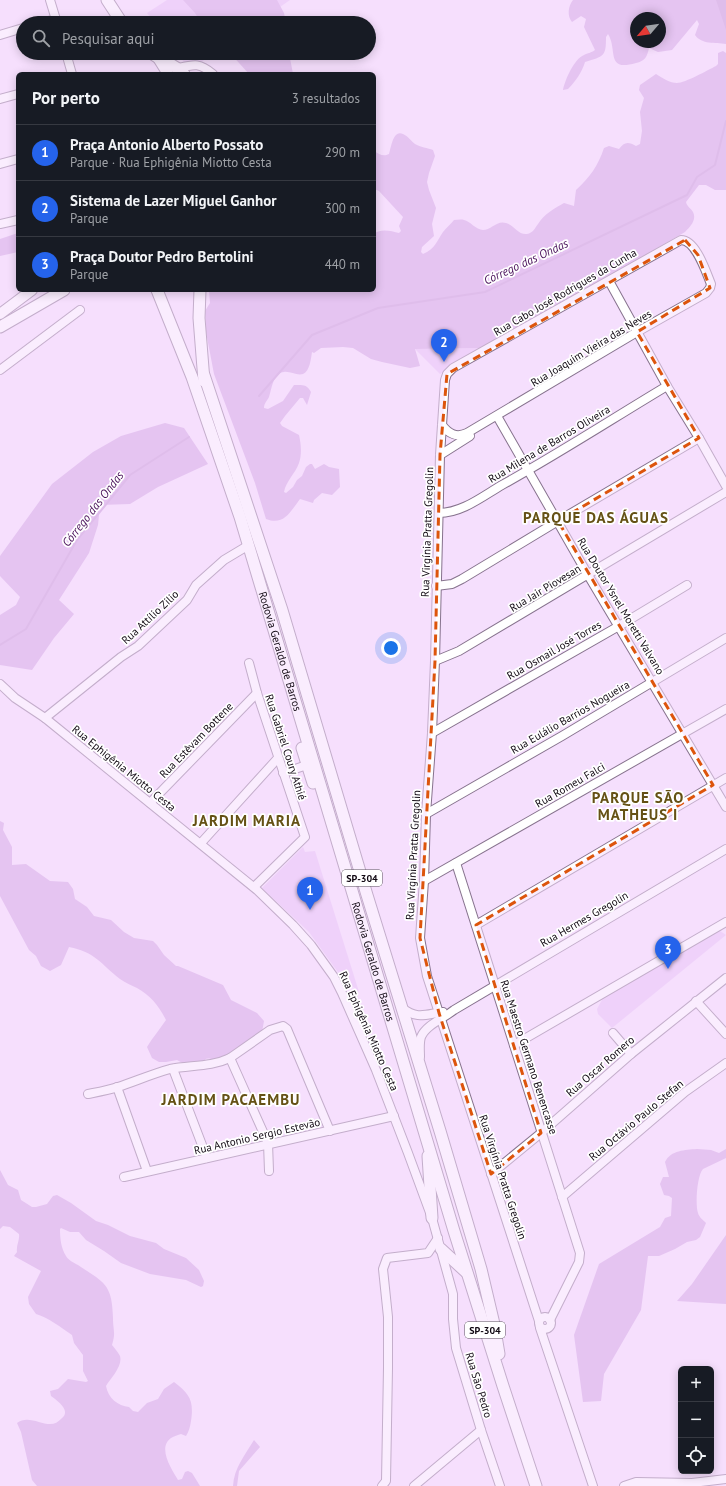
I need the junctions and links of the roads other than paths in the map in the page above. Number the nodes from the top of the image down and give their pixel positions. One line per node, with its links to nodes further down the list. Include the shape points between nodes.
1 (50, 0): 3 (street)
2 (107, 0): 4 (highway)
3 (55, 16)
4 (117, 16)
5 (16, 30): 6 (street)
6 (0, 35)
7 (68, 60): 11 (street)
8 (157, 60): 12 (main road)
9 (161, 60): 10 (highway)
10 (182, 71): 13 (street, via 193,64 203,66)
11 (71, 72)
12 (166, 72)
13 (210, 72)
14 (16, 95): 15 (street)
15 (0, 99)
16 (16, 160): 17 (street)
17 (0, 164)
18 (16, 220): 19 (street)
19 (0, 224)
20 (608, 281): 21 (street, Rua Cabo José Rodrigues da Cunha, via 681,240 687,241 694,248); 31 (street); 33 (street, Rua Cabo José Rodrigues da Cunha)
21 (711, 284): 31 (street, Rua Joaquim Vieira das Neves, via 706,293)
22 (18, 292): 27 (main road)
23 (29, 292): 29 (main road)
24 (61, 292): 30 (highway)
25 (158, 292): 34 (highway)
26 (200, 292): 34 (highway)
27 (0, 306)
28 (80, 310): 32 (street)
29 (0, 314)
30 (0, 327)
31 (637, 332): 35 (street); 36 (street, Rua Joaquim Vieira das Neves)
32 (0, 370)
33 (447, 374): 37 (street, Rua Virgínia Pratta Gregolin)
34 (198, 376): 46 (highway, Rodovia Geraldo de Barros / SP-304, via 203,408); 81 (highway, Rodovia Geraldo de Barros / SP-304, via 282,610)
35 (667, 386): 39 (street); 41 (street, Rua Milena de Barros Oliveira)
36 (498, 416): 38 (street, Rua Joaquim Vieira das Neves); 41 (street, Rua Doutor Ysnel Moretti Valvano)
37 (442, 425): 38 (street, Rua Joaquim Vieira das Neves, via 455,436 464,435); 40 (street, Rua Virgínia Pratta Gregolin)
38 (479, 427): 40 (street, Rua Joaquim Vieira das Neves, via 472,435)
39 (699, 438): 42 (street); 45 (street)
40 (440, 454): 44 (street, Rua Virgínia Pratta Gregolin)
41 (528, 470): 44 (street, Rua Milena de Barros Oliveira, via 455,511); 45 (street, Rua Doutor Ysnel Moretti Valvano)
42 (726, 486)
43 (726, 492): 47 (street, Rua Jair Piovesan)
44 (439, 513): 49 (street, Rua Virgínia Pratta Gregolin)
45 (558, 521): 47 (street, Rua Doutor Ysnel Moretti Valvano); 49 (street, via 462,580)
46 (249, 545): 54 (highway, Rodovia Geraldo de Barros / SP-304); 59 (street, Rua Attílio Zilio, via 224,560 196,585 187,600 138,646)
47 (588, 575): 50 (street, Rua Doutor Ysnel Moretti Valvano); 52 (street, Rua Jair Piovesan, via 459,651)
48 (686, 585): 50 (street, Rua Osmail José Torres)
49 (436, 586): 52 (street, Rua Virgínia Pratta Gregolin)
50 (619, 626): 55 (street, Rua Doutor Ysnel Moretti Valvano); 60 (street, Rua Osmail José Torres)
51 (726, 638): 55 (street, Rua Eulálio Barrios Nogueira)
52 (435, 661): 60 (street, Rua Virgínia Pratta Gregolin)
53 (249, 663): 57 (street, Rua Gabriel Coury Athié)
54 (284, 666): 63 (highway, via 291,707); 72 (highway, Rodovia Geraldo de Barros / SP-304)
55 (652, 681): 61 (street, Rua Doutor Ysnel Moretti Valvano); 69 (street, Rua Eulálio Barrios Nogueira)
56 (0, 684): 59 (street, Rua Ephigênia Miotto Cesta, via 15,698)
57 (257, 693): 62 (street, Rua Gabriel Coury Athié); 67 (street, Rua Estêvam Bottene)
58 (726, 708): 61 (street, Rua Romeu Falci)
59 (45, 718): 67 (street, Rua Ephigênia Miotto Cesta)
60 (432, 733): 69 (street, Rua Virgínia Pratta Gregolin)
61 (682, 734): 66 (street, Rua Doutor Ysnel Moretti Valvano); 73 (street, Rua Romeu Falci)
62 (278, 758): 64 (street, Rua Gabriel Coury Athié); 70 (street)
63 (307, 765): 64 (street); 72 (highway, via 326,827)
64 (283, 773): 75 (street, Rua Gabriel Coury Athié, via 305,837)
65 (726, 778): 66 (street)
66 (713, 785): 68 (street, Rua Doutor Ysnel Moretti Valvano); 77 (street)
67 (150, 802): 70 (street, Rua Ephigênia Miotto Cesta)
68 (726, 807)
69 (426, 814): 74 (street, Rua Virgínia Pratta Gregolin)
70 (201, 843): 75 (street, Rua Ephigênia Miotto Cesta)
71 (726, 849): 79 (street, Rua Hermes Gregolin)
72 (341, 852): 98 (highway, Rodovia Geraldo de Barros / SP-304)
73 (456, 863): 74 (street, Rua Romeu Falci); 77 (street, Rua Maestro Germano Benencasse)
74 (424, 881): 82 (street, Rua Virgínia Pratta Gregolin, via 421,949)
75 (254, 887): 95 (street, Rua Ephigênia Miotto Cesta, via 294,925 325,963 342,993)
76 (726, 922): 87 (street)
77 (476, 925): 79 (street, Rua Maestro Germano Benencasse)
78 (726, 978): 80 (street, Rua Oscar Romero)
79 (494, 985): 82 (street, Rua Hermes Gregolin); 87 (street, Rua Maestro Germano Benencasse)
80 (696, 1001): 86 (street); 88 (street, Rua Oscar Romero)
81 (402, 1008): 82 (street, via 415,1015); 92 (highway, Rodovia Geraldo de Barros / SP-304)
82 (440, 1016): 83 (street, Rua Hermes Gregolin); 84 (street, Rua Virgínia Pratta Gregolin)
83 (428, 1029): 84 (street); 92 (street, via 421,1037)
84 (445, 1032): 103 (street, Rua Virgínia Pratta Gregolin)
85 (613, 1033): 88 (street)
86 (726, 1034)
87 (514, 1045): 97 (street, Rua Maestro Germano Benencasse)
88 (631, 1054): 97 (street, Rua Oscar Romero)
89 (230, 1058): 91 (street, via 215,1064); 96 (street, via 270,1030 284,1026); 99 (street)
90 (726, 1063): 105 (street, Rua Octávio Paulo Stefan, via 685,1092)
91 (173, 1069): 93 (street); 100 (street)
92 (421, 1071): 110 (highway, Rodovia Geraldo de Barros / SP-304, via 481,1269 494,1324)
93 (117, 1087): 94 (street); 102 (street)
94 (88, 1094)
95 (394, 1116): 96 (street, Rua Antonio Sergio Estevão); 106 (street, Rua Ephigênia Miotto Cesta)
96 (330, 1131): 99 (street, Rua Antonio Sergio Estevão)
97 (541, 1133): 103 (street, Rua Oscar Romero); 105 (street, Rua Maestro Germano Benencasse)
98 (427, 1138): 106 (highway); 108 (highway, Rodovia Geraldo de Barros / SP-304)
99 (268, 1143): 100 (street, Rua Antonio Sergio Estevão); 101 (street)
100 (207, 1158): 102 (street, Rua Antonio Sergio Estevão)
101 (269, 1170)
102 (147, 1171): 104 (street, Rua Antonio Sergio Estevão)
103 (491, 1174): 109 (street, Rua Virgínia Pratta Gregolin)
104 (124, 1177)
105 (562, 1197): 109 (street, Rua Maestro Germano Benencasse, via 580,1258 550,1320 549,1328 543,1330)
106 (432, 1218): 107 (street, Rua São Pedro)
107 (440, 1244): 108 (highway); 111 (street, Rua São Pedro, via 453,1294 456,1348); 113 (street, via 428,1253 387,1258 383,1268 388,1317 388,1414 386,1481)
108 (467, 1273): 110 (highway, Rodovia Geraldo de Barros / SP-304)
109 (539, 1324): 117 (street, Rua Virgínia Pratta Gregolin)
110 (503, 1386): 116 (highway, Rodovia Geraldo de Barros / SP-304)
111 (481, 1430): 114 (street); 115 (street, Rua São Pedro)
112 (726, 1479): 118 (street, via 692,1483 636,1482)
113 (382, 1486)
114 (414, 1486)
115 (500, 1486)
116 (536, 1486)
117 (594, 1486)
118 (624, 1486)

